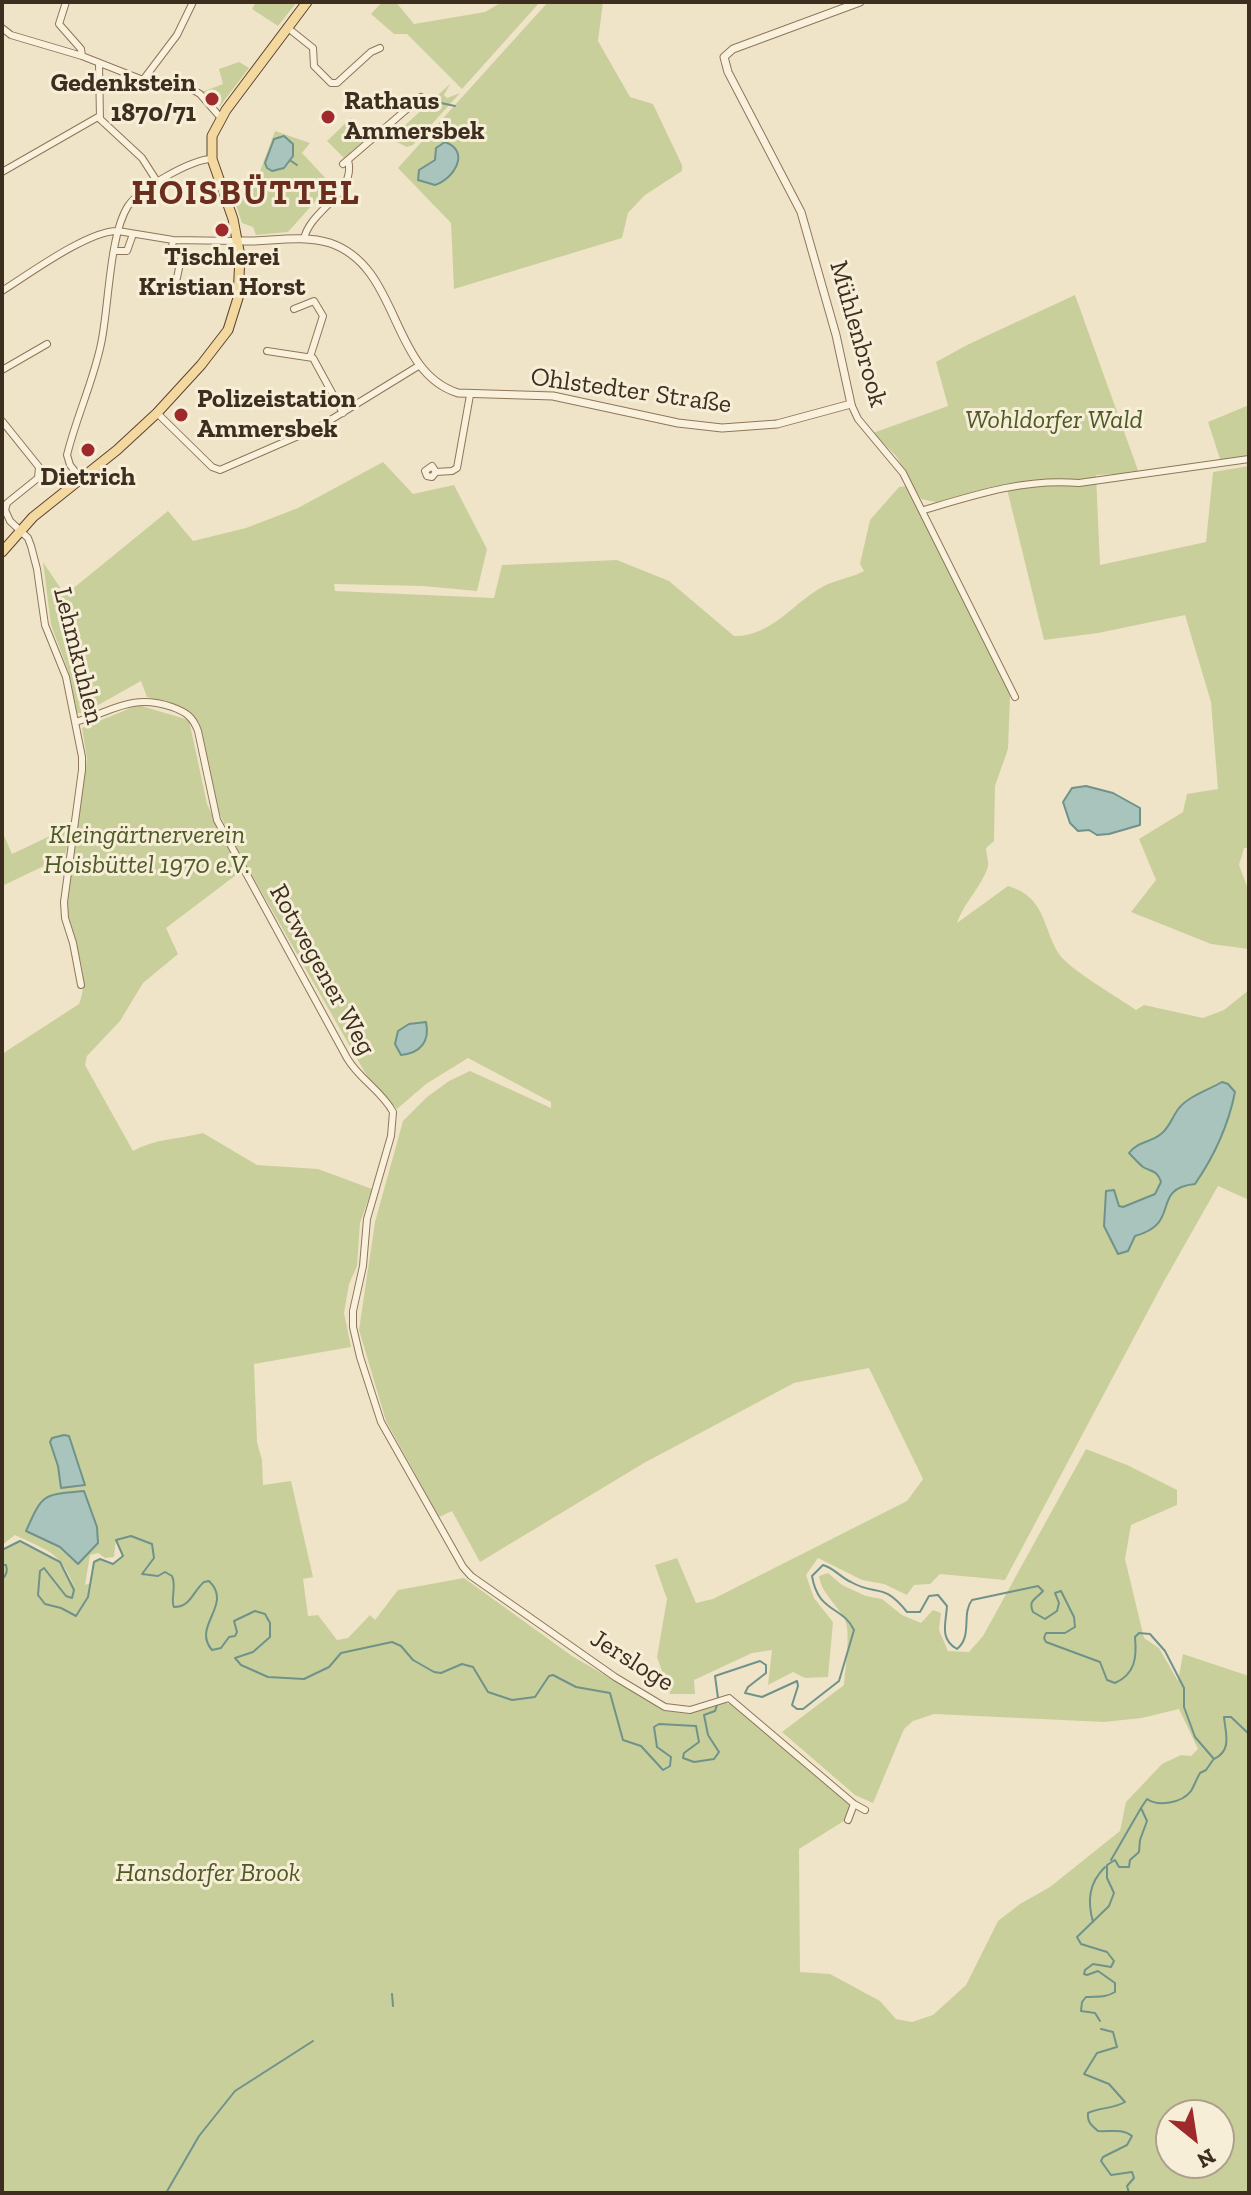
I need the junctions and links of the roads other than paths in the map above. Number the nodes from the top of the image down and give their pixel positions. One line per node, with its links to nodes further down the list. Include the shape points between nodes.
1 (66, 2): 10 (street, via 59,24)
2 (193, 2): 12 (street, via 177,35)
3 (307, 2): 6 (main road)
4 (860, 2): 34 (street, Mühlenbrook, via 733,49 724,57 801,212)
5 (2, 28): 7 (street)
6 (288, 28): 9 (street, via 313,48 314,66 331,83); 15 (main road)
7 (11, 35): 8 (street); 10 (street)
8 (2, 41)
9 (380, 48)
10 (82, 56): 11 (street)
11 (99, 63): 12 (street); 14 (street)
12 (143, 80): 15 (street, via 194,90)
13 (421, 97): 21 (street, via 346,162 350,166 344,188 309,225)
14 (98, 117): 17 (street); 18 (street, via 142,158)
15 (221, 118): 16 (main road, via 212,136)
16 (212, 159): 18 (street, via 196,161); 23 (main road)
17 (2, 172)
18 (158, 183): 19 (street, via 132,200)
19 (118, 231): 20 (street); 24 (street); 26 (street, via 77,245)
20 (133, 234): 22 (street); 24 (street, via 127,251)
21 (304, 239): 23 (street, Ohlstedter Straße); 31 (street, Ohlstedter Straße, via 336,246 373,275)
22 (173, 240): 23 (street); 25 (street)
23 (238, 241): 35 (main road, via 238,298 228,330)
24 (115, 251): 40 (street, via 101,346 67,455)
25 (177, 278)
26 (2, 291)
27 (294, 309): 30 (street, via 314,301 323,316)
28 (47, 344): 32 (street)
29 (267, 351): 30 (street)
30 (310, 357): 36 (street)
31 (420, 365): 33 (street, Ohlstedter Straße, via 443,388); 36 (street)
32 (2, 370)
33 (470, 395): 34 (street, Ohlstedter Straße, via 553,396 722,428 777,424); 39 (street, via 457,468)
34 (851, 404): 41 (street, Mühlenbrook, via 899,466)
35 (157, 413): 36 (street, via 215,471); 40 (main road)
36 (343, 413)
37 (2, 421): 42 (street, Lehmkuhlen, via 39,467 38,478 6,506 6,515)
38 (1249, 459): 41 (street, via 1079,483 1029,482)
39 (436, 472)
40 (81, 479): 42 (main road)
41 (924, 510): 44 (street, Mühlenbrook)
42 (20, 531): 43 (main road); 45 (street, Lehmkuhlen, via 33,554 45,625 64,672)
43 (2, 552)
44 (1015, 697)
45 (75, 722): 46 (street, Lehmkuhlen, via 82,770 64,912); 47 (street, Rotwegener Weg, via 142,700 192,718 217,820 347,1058 393,1112 367,1219 353,1327 381,1422)
46 (81, 985)
47 (466, 1572): 48 (street, Jersloge, via 659,1704 684,1711 729,1698)
48 (854, 1804): 49 (street, Jersloge); 50 (street)
49 (865, 1810)
50 (848, 1820)

